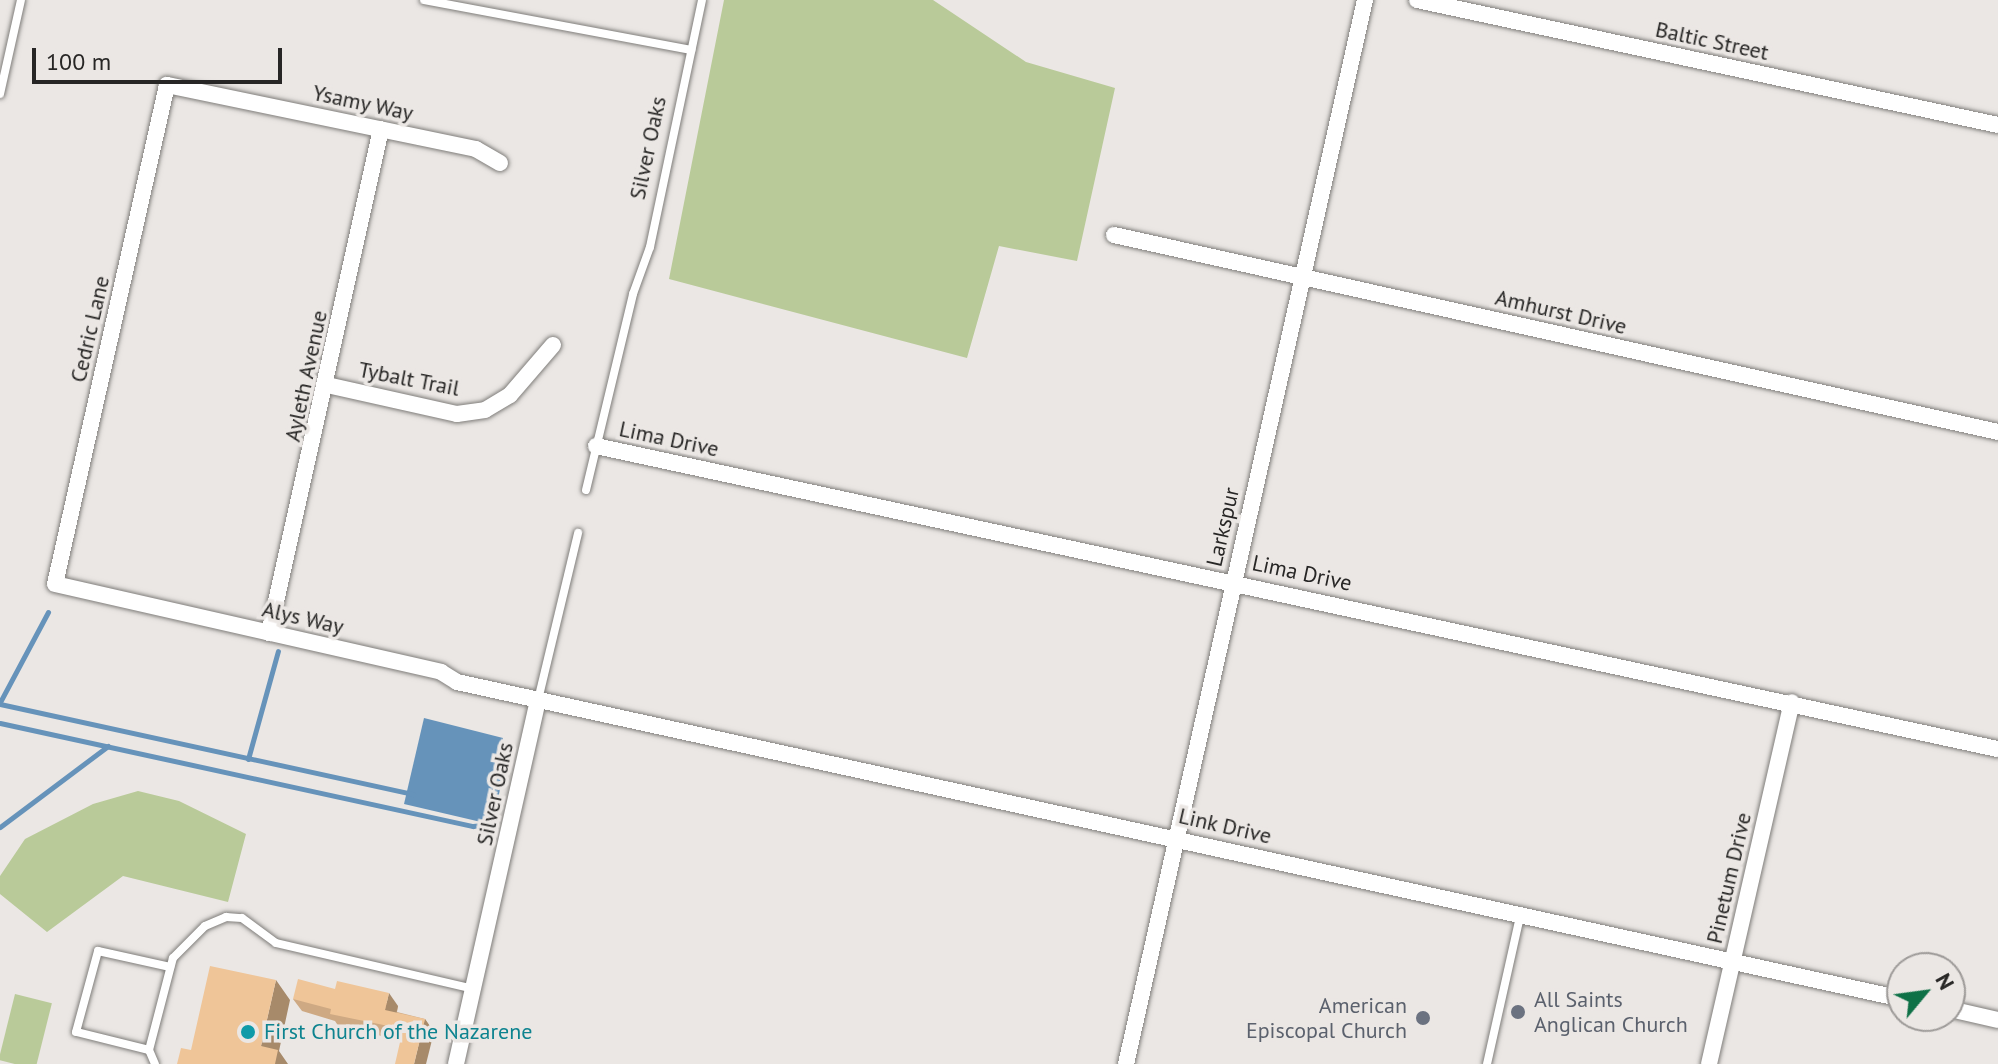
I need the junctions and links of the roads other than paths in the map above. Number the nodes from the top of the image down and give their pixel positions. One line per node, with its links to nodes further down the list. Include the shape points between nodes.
1 (21, 0): 8 (lane)
2 (424, 0): 6 (lane)
3 (702, 0): 6 (lane, Silver Oaks)
4 (1365, 0): 13 (street, Larkspur)
5 (1417, 0): 9 (street, Baltic Street)
6 (691, 50): 17 (lane, Silver Oaks, via 650,247)
7 (167, 85): 10 (street, Ysamy Way); 21 (street, Cedric Lane)
8 (0, 94)
9 (1998, 125)
10 (381, 129): 11 (street, Ysamy Way, via 476,149); 15 (street, Ayleth Avenue)
11 (500, 163)
12 (1114, 235): 13 (street, Amhurst Drive)
13 (1301, 279): 16 (street, Amhurst Drive); 20 (street, Larkspur)
14 (553, 345): 15 (street, Tybalt Trail, via 510,395 485,410 457,414)
15 (327, 385): 22 (street, Ayleth Avenue)
16 (1998, 432)
17 (596, 446): 18 (lane, Silver Oaks); 20 (street, Lima Drive)
18 (586, 490)
19 (578, 533): 23 (lane, Silver Oaks)
20 (1234, 581): 24 (street, Lima Drive); 26 (street, Larkspur)
21 (55, 584): 22 (street, Alys Way)
22 (269, 633): 23 (street, Alys Way)
23 (538, 700): 26 (street, Link Drive); 30 (street, Silver Oaks)
24 (1792, 702): 25 (street, Lima Drive); 28 (street, Pinetum Drive)
25 (1998, 749)
26 (1175, 837): 27 (street, Link Drive); 37 (street, Larkspur)
27 (1520, 916): 28 (street, Link Drive); 38 (lane)
28 (1732, 961): 31 (street, Link Drive); 39 (street, Pinetum Drive)
29 (170, 967): 30 (lane, via 184,944 205,926 226,917 242,918 276,943); 34 (lane); 34 (lane, via 98,951 76,1032)
30 (474, 989): 36 (street, Silver Oaks)
31 (1886, 995)
32 (1966, 1013): 33 (street)
33 (1998, 1020)
34 (149, 1050): 35 (lane)
35 (155, 1064)
36 (456, 1064)
37 (1126, 1064)
38 (1487, 1064)
39 (1709, 1064)

